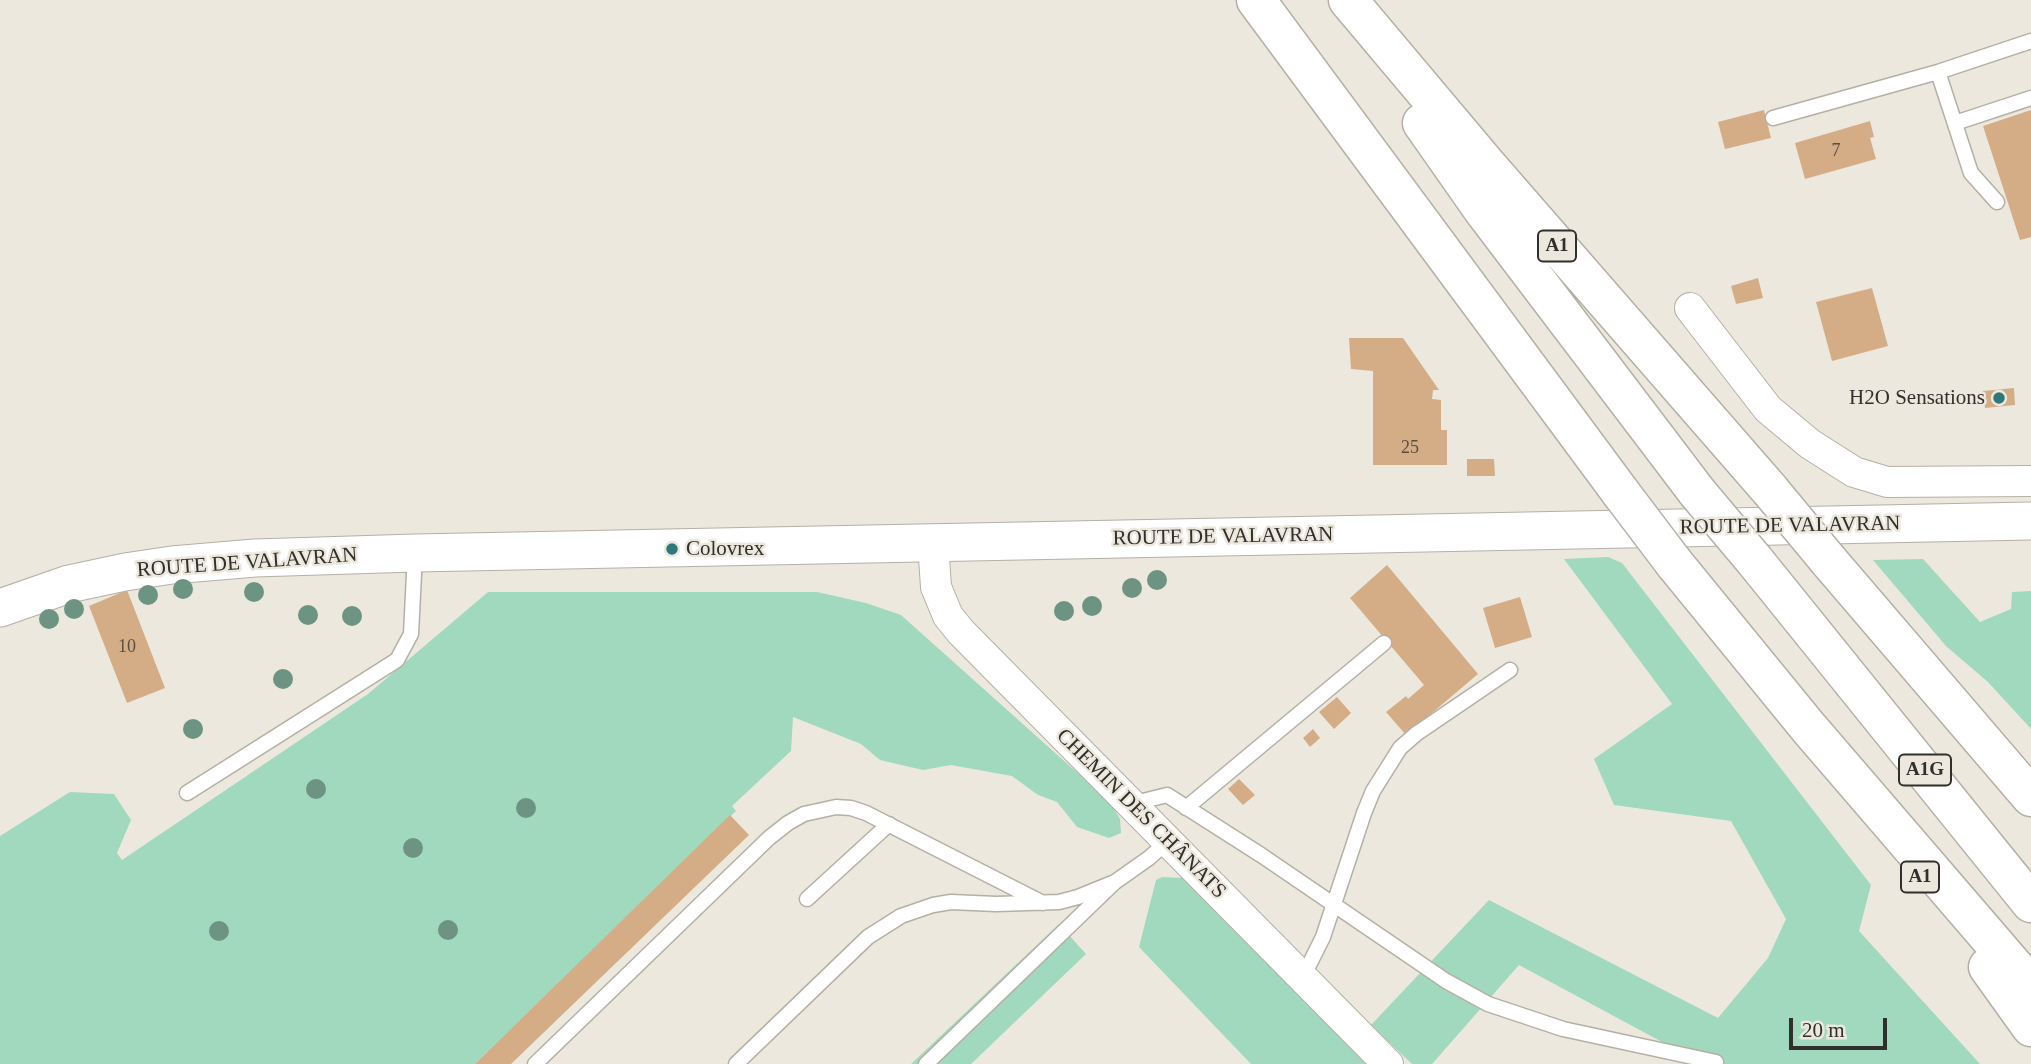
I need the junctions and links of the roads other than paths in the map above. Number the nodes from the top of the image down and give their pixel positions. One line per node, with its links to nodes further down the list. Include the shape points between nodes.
1 (1256, 0): 18 (highway, A1, bridge, via 1674,563)
2 (1340, 0): 28 (highway, A1G, bridge, via 1483,210 1697,492)
3 (1348, 0): 20 (highway, A1, bridge)
4 (2031, 41): 5 (lane)
5 (1938, 72): 7 (lane); 8 (lane)
6 (2031, 98): 8 (lane)
7 (1773, 118)
8 (1955, 123): 9 (lane, via 1971,173)
9 (1997, 202)
10 (1690, 308): 11 (street, via 1768,409 1854,472 1896,483)
11 (2031, 481)
12 (2031, 521): 13 (street, ROUTE DE VALAVRAN)
13 (933, 543): 14 (street, ROUTE DE VALAVRAN); 21 (street, CHEMIN DES CHÂNATS, via 936,587 948,616)
14 (415, 553): 15 (street, ROUTE DE VALAVRAN, via 172,565 69,584); 19 (lane, via 411,634 397,660)
15 (0, 607)
16 (1384, 643): 22 (lane)
17 (1510, 670): 29 (lane, via 1401,748 1373,791)
18 (1808, 727): 31 (highway, A1G); 32 (highway, A1)
19 (187, 793)
20 (2031, 797)
21 (1131, 804): 22 (lane, via 1167,795); 24 (street, CHEMIN DES CHÂNATS)
22 (1186, 808): 29 (lane)
23 (889, 824): 26 (lane); 27 (lane); 34 (lane, via 836,807 788,823)
24 (1168, 841): 25 (lane); 30 (street, CHEMIN DES CHÂNATS)
25 (1115, 882): 27 (lane, via 1078,897); 36 (lane)
26 (807, 899)
27 (1043, 902): 35 (lane, via 951,902 901,916 868,937)
28 (2031, 903)
29 (1334, 905): 30 (lane); 33 (lane, via 1488,1004 1563,1028)
30 (1303, 977): 37 (street, CHEMIN DES CHÂNATS)
31 (2031, 986)
32 (2031, 1027)
33 (1716, 1062)
34 (535, 1064)
35 (736, 1064)
36 (926, 1064)
37 (1388, 1064)

